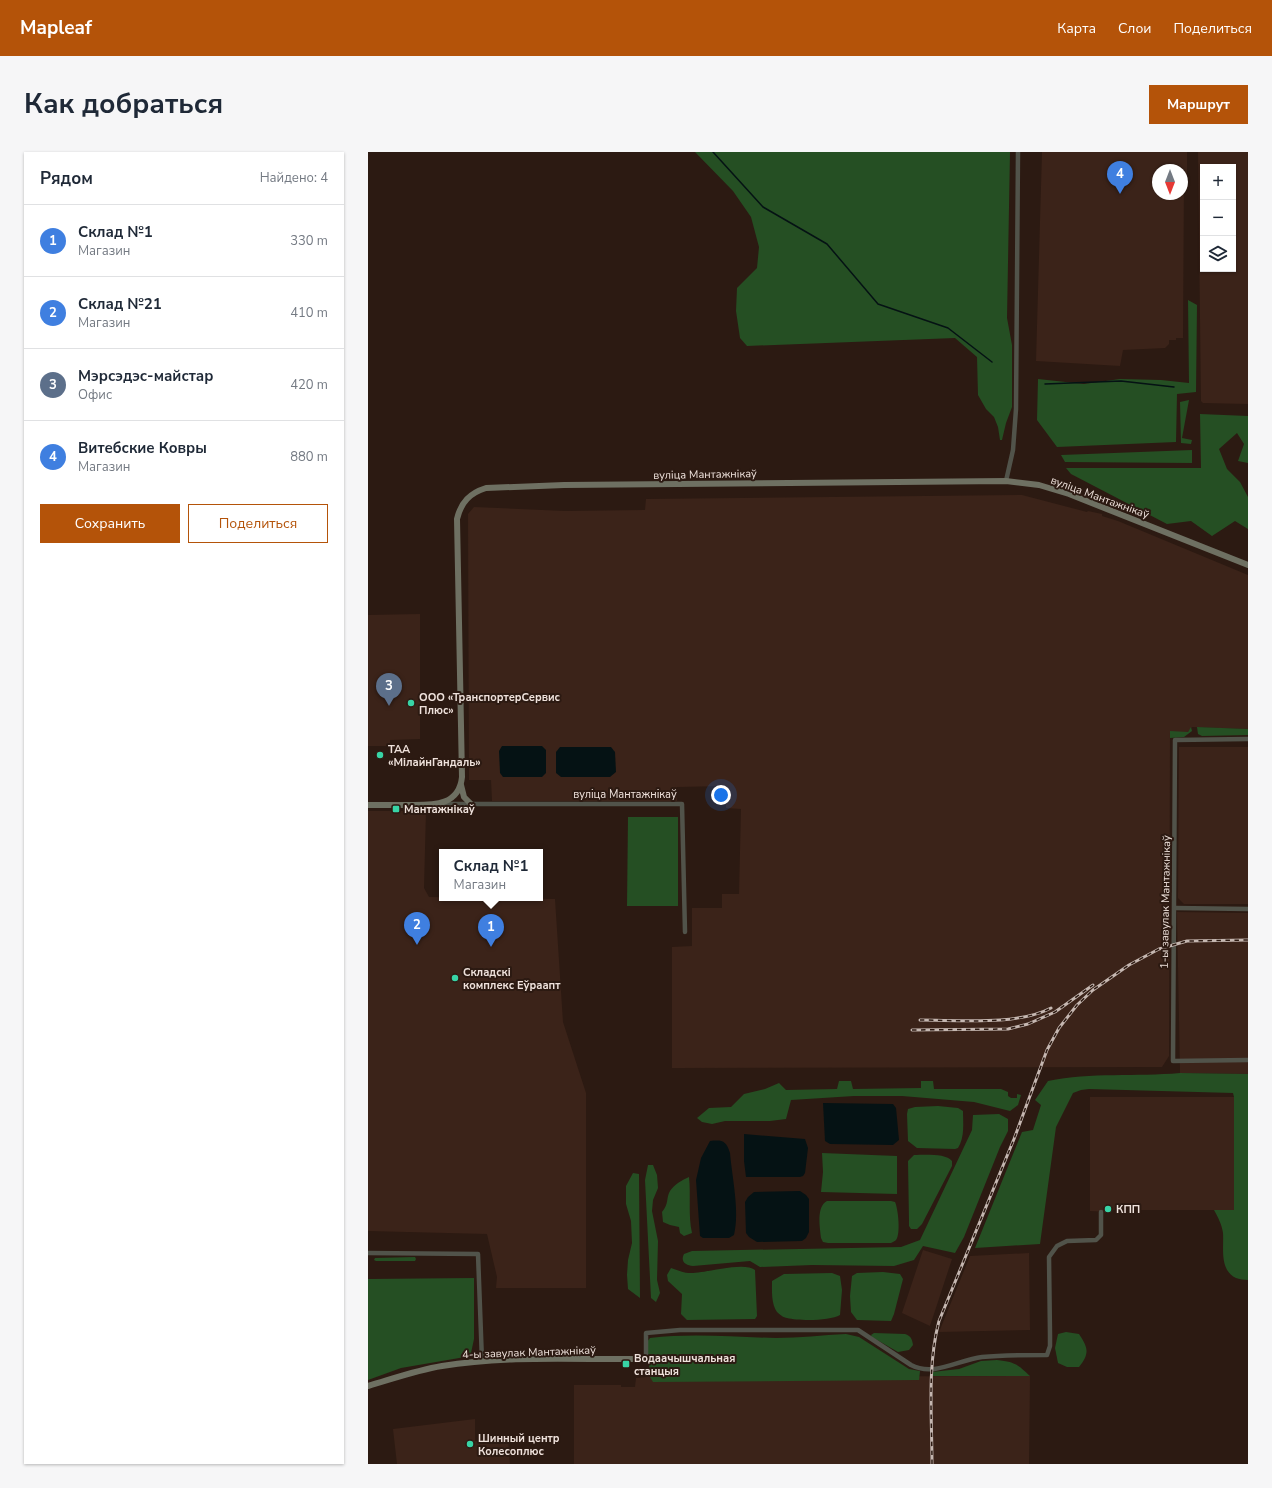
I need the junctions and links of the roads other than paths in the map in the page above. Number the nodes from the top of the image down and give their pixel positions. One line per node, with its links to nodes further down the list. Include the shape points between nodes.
1 (1018, 152): 2 (street, via 1016,409 1013,450)
2 (1006, 481): 3 (street, вуліца Мантажнікаў, via 1039,485 1069,494); 5 (street, вуліца Мантажнікаў, via 564,485 495,487 478,490 463,504 457,519 462,777)
3 (1248, 565)
4 (1248, 739): 9 (street, 1-ы завулак Мантажнікаў, via 1175,740)
5 (460, 785): 6 (street, via 454,796); 7 (street, via 464,797)
6 (441, 804): 7 (street, вуліца Мантажнікаў); 8 (street, вуліца Мантажнікаў)
7 (471, 804): 11 (street, вуліца Мантажнікаў, via 682,804)
8 (368, 805)
9 (1175, 908): 10 (street); 12 (street, 1-ы завулак Мантажнікаў, via 1173,1061)
10 (1248, 908)
11 (685, 932)
12 (1248, 1060)
13 (1101, 1212): 15 (street, via 1101,1235 1096,1240 1067,1241 1057,1246 1049,1257 1050,1346 1046,1355 982,1357 932,1370 911,1365 858,1330 680,1330 646,1333)
14 (368, 1253): 16 (street, via 478,1254)
15 (646, 1359): 16 (street, 4-ы завулак Мантажнікаў)
16 (482, 1361): 17 (street, 4-ы завулак Мантажнікаў, via 441,1366)
17 (368, 1386)

